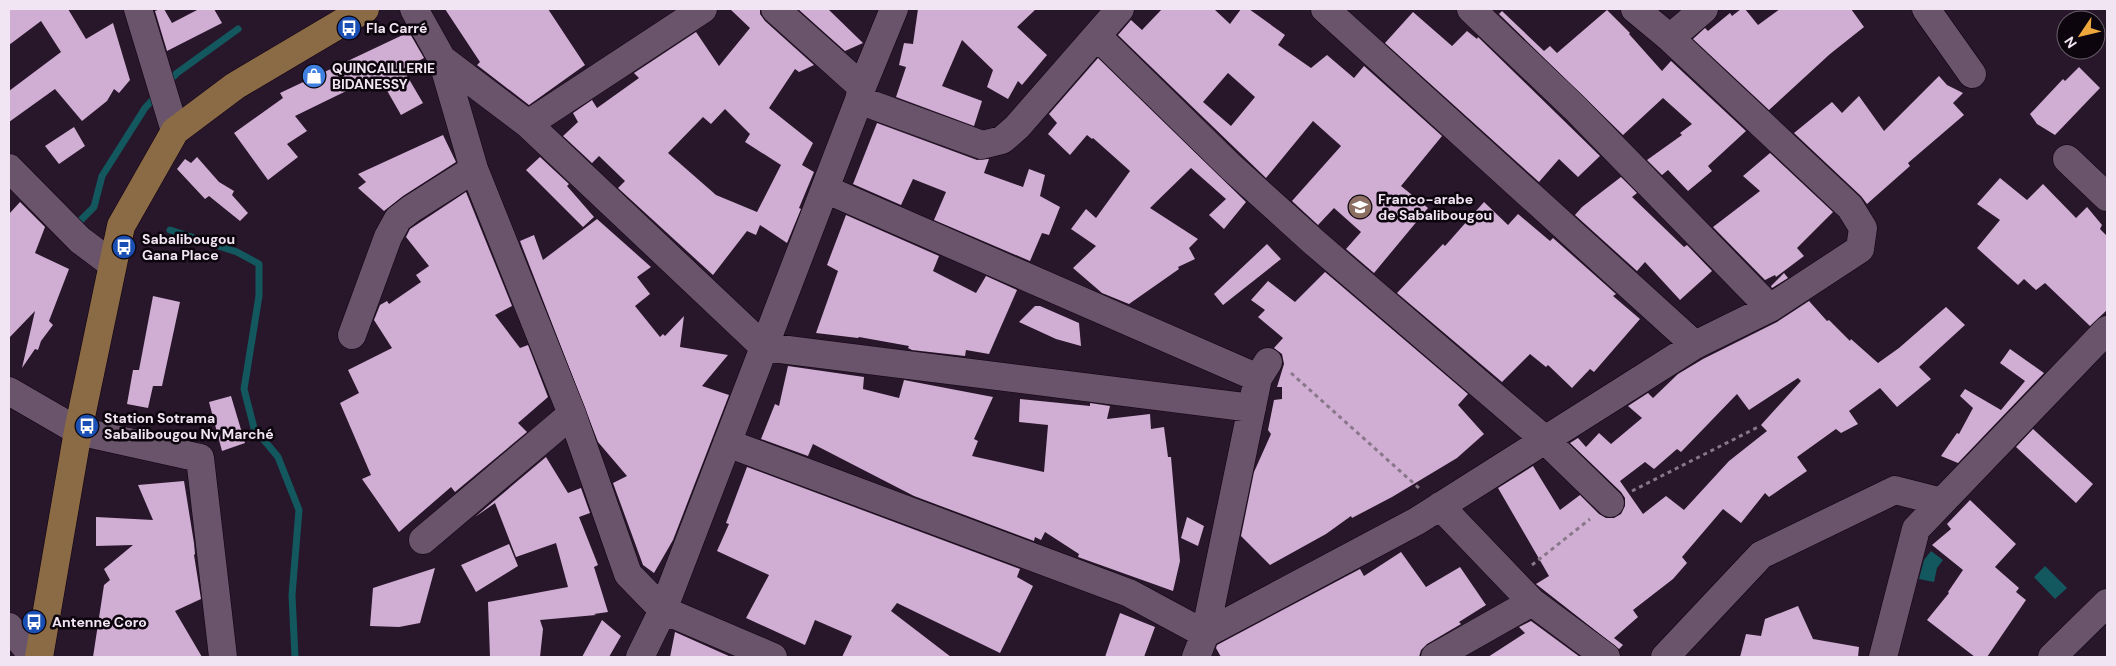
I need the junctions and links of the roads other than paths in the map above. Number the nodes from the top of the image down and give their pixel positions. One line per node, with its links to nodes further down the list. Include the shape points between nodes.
1 (138, 9): 19 (street)
2 (365, 9): 19 (main road, via 235,86)
3 (414, 9): 15 (street)
4 (703, 9): 18 (street)
5 (775, 9): 17 (street)
6 (894, 9): 17 (street)
7 (1120, 9): 13 (street)
8 (1326, 9): 29 (street)
9 (1471, 9): 26 (street, via 1575,108)
10 (1635, 9): 14 (street)
11 (1704, 9): 14 (street)
12 (1926, 9): 16 (street)
13 (1096, 36): 17 (street, via 1017,127 1002,140 982,145); 35 (street, via 1315,243)
14 (1670, 38): 26 (street, via 1850,207 1863,228 1860,249)
15 (442, 59): 18 (street); 22 (street)
16 (1972, 74)
17 (861, 93): 23 (street)
18 (528, 124): 30 (street)
19 (175, 131): 25 (main road, via 121,226)
20 (2067, 160): 24 (street)
21 (9, 168): 25 (street, via 80,240)
22 (474, 169): 28 (street, via 398,219 388,237); 33 (street)
23 (825, 188): 30 (street); 32 (street, via 1263,370)
24 (2107, 198)
25 (112, 264): 34 (main road)
26 (1770, 308): 29 (street)
27 (2107, 330): 37 (street)
28 (352, 334)
29 (1695, 345): 35 (street)
30 (764, 347): 32 (street); 36 (street)
31 (9, 391): 34 (street)
32 (1252, 408): 45 (street)
33 (572, 414): 40 (street); 43 (street, via 628,574)
34 (78, 431): 47 (main road); 48 (street, via 200,458)
35 (1544, 439): 38 (street); 39 (street)
36 (727, 443): 43 (street); 45 (street, via 1129,593)
37 (1942, 502): 53 (street, via 1895,490 1761,555); 54 (street, via 1916,529)
38 (1610, 503)
39 (1440, 506): 41 (street); 45 (street)
40 (423, 540)
41 (1532, 602): 51 (street); 52 (street)
42 (2107, 603): 55 (street)
43 (663, 610): 49 (street); 50 (street)
44 (9, 627): 46 (street)
45 (1200, 645)
46 (34, 657)
47 (39, 657)
48 (223, 657)
49 (640, 657)
50 (773, 657)
51 (1435, 657)
52 (1606, 657)
53 (1665, 657)
54 (1883, 657)
55 (2052, 657)

